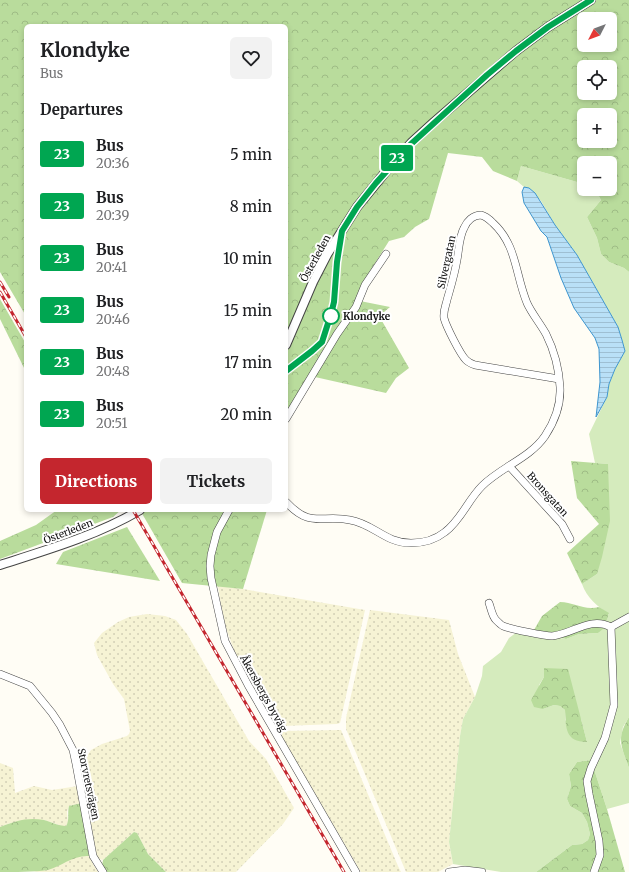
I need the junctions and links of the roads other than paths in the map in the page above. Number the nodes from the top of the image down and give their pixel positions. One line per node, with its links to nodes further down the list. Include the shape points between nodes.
1 (591, 0): 3 (street, Österleden, via 516,51 434,122 392,164 357,207 328,253)
2 (386, 254): 5 (street, via 364,285 356,307)
3 (288, 340)
4 (559, 379): 4 (street, Silvergatan, via 552,348 531,312 521,288 512,249 499,228 491,221 482,215 473,217 463,230 455,273 444,310 446,324 470,364); 6 (street, Silvergatan, via 559,405 553,424 542,441)
5 (288, 416)
6 (509, 466): 7 (street, Silvergatan, via 481,487 452,526 437,537 421,542 392,540 357,521 333,518 313,520 304,517); 10 (street, Bronsgatan, via 562,524)
7 (288, 504)
8 (136, 512): 11 (street, Österleden, via 85,536)
9 (228, 512): 17 (street, Åkersbergs byväg, via 217,532 210,566 225,641)
10 (570, 539)
11 (0, 565)
12 (489, 603): 14 (street, via 495,619 502,625 544,635 556,635 594,623 605,623)
13 (629, 617): 14 (street)
14 (611, 627): 20 (street, via 614,705 605,738 587,781 599,840 600,855)
15 (0, 674): 16 (street, Storvretsvägen, via 30,686 60,725 73,750 93,856)
16 (103, 872)
17 (356, 872)
18 (449, 872): 19 (street)
19 (482, 872)
20 (594, 872)

